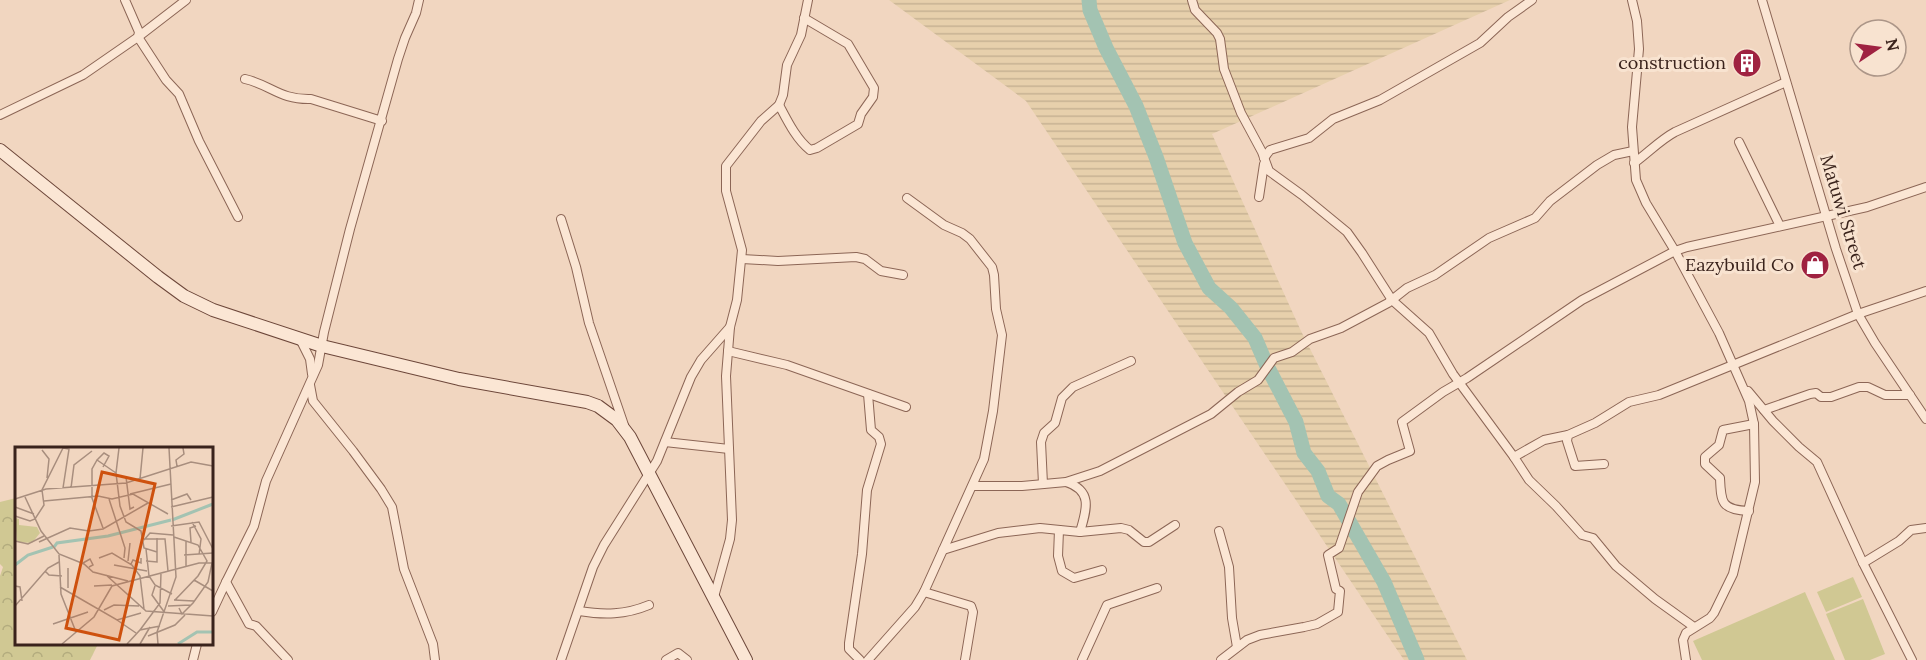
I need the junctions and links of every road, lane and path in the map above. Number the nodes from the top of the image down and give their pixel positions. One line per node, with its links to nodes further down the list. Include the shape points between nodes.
1 (125, 0): 10 (street)
2 (186, 0): 10 (street)
3 (419, 0): 15 (street)
4 (808, 0): 9 (street)
5 (1192, 0): 19 (street, via 1220,39 1224,69)
6 (1532, 0): 19 (street, via 1480,43 1380,100 1333,119 1309,138 1270,150)
7 (1632, 0): 18 (street, via 1639,49)
8 (1762, 0): 12 (street, Matuwi Street)
9 (804, 18): 13 (street); 13 (street, via 848,44 874,88 873,98 858,124 810,150)
10 (138, 37): 14 (street, via 83,75); 25 (street, via 179,94)
11 (245, 79): 15 (street, via 282,96 311,99)
12 (1786, 82): 20 (street, via 1663,138); 24 (street, Matuwi Street)
13 (778, 105): 29 (street, via 726,165 726,191)
14 (0, 115)
15 (382, 121): 36 (street, via 350,229)
16 (1739, 142): 27 (street)
17 (0, 150): 35 (street, via 184,296 226,315)
18 (1633, 151): 20 (street); 32 (street, via 1606,159 1575,180 1534,218 1489,238)
19 (1265, 159): 23 (street); 32 (street, via 1272,174 1347,232)
20 (1634, 163): 28 (street, via 1640,191)
21 (1926, 187): 24 (street, via 1889,201)
22 (908, 198): 58 (street, via 970,239 994,271 1002,335 986,452)
23 (1259, 198)
24 (1825, 215): 27 (street); 33 (street, Matuwi Street)
25 (238, 217)
26 (561, 219): 49 (street, via 589,323)
27 (1780, 226): 28 (street)
28 (1675, 251): 39 (street); 41 (street, via 1582,300)
29 (742, 259): 30 (street, via 856,257 881,271); 34 (street)
30 (903, 275)
31 (1926, 291): 33 (street)
32 (1392, 300): 41 (street, via 1429,333); 56 (street, via 1274,358 1258,380 1211,414 1100,471)
33 (1858, 314): 39 (street); 44 (street, Matuwi Street)
34 (730, 327): 37 (street); 51 (street, via 691,377)
35 (299, 339): 36 (street); 40 (street, via 310,359)
36 (322, 346): 40 (street); 49 (street, via 459,379 575,399 608,412)
37 (728, 351): 43 (street, via 787,365); 52 (street)
38 (1131, 361): 57 (street, via 1073,387 1062,398 1055,423 1041,442)
39 (1734, 365): 42 (street); 50 (street, via 1659,395 1629,402)
40 (311, 381): 68 (street, via 266,481 254,526); 81 (street, via 313,401 392,507 404,569 434,644)
41 (1459, 382): 53 (street); 77 (street, via 1402,422 1410,452 1377,466 1359,492 1339,548 1329,555 1336,589 1340,591 1338,612 1311,626 1260,635)
42 (1742, 384): 46 (street); 48 (street)
43 (868, 394): 45 (street); 86 (street, via 871,430 880,444 867,490 849,644)
44 (1910, 395): 46 (street, via 1885,395 1859,387 1831,397 1809,394); 47 (street, Matuwi Street)
45 (906, 407)
46 (1764, 410): 66 (street, via 1817,462)
47 (1926, 419)
48 (1754, 424): 59 (street, via 1756,475); 59 (street, via 1723,430 1719,445 1704,458 1720,478 1720,497 1725,505)
49 (625, 429): 55 (street)
50 (1568, 435): 53 (street, via 1544,440); 54 (street, via 1566,441 1575,466)
51 (664, 442): 52 (street); 55 (street)
52 (729, 449): 71 (street, via 732,520)
53 (1514, 457): 75 (street, via 1526,477 1582,536 1593,538 1616,566)
54 (1604, 464)
55 (650, 472): 71 (street); 74 (street, via 600,552)
56 (1066, 482): 57 (street); 64 (street, via 1080,489 1086,502)
57 (1043, 484): 58 (street)
58 (973, 486): 65 (street)
59 (1749, 511): 75 (street, via 1732,574 1714,613)
60 (1175, 525): 64 (street, via 1149,542 1121,528)
61 (1926, 528): 66 (street, via 1911,530 1899,542)
62 (1059, 530): 64 (street); 65 (street, via 1017,530); 67 (street, via 1062,571 1074,578)
63 (1219, 531): 77 (street, via 1228,567)
64 (1080, 532)
65 (943, 550): 70 (street)
66 (1863, 563): 92 (street)
67 (1102, 570)
68 (226, 582): 73 (street); 80 (street, via 249,624 256,626)
69 (1157, 588): 89 (street, via 1107,604)
70 (924, 592): 87 (street); 88 (street, via 971,606)
71 (714, 597): 85 (street)
72 (649, 605): 74 (street, via 633,612 603,615)
73 (213, 610)
74 (579, 611): 82 (street)
75 (1694, 627): 91 (street, via 1683,640)
76 (197, 645): 79 (street)
77 (1237, 647): 78 (street)
78 (1231, 657): 90 (street)
79 (193, 660)
80 (288, 660)
81 (435, 660)
82 (561, 660)
83 (666, 660): 84 (street, via 678,653)
84 (687, 660)
85 (746, 660)
86 (860, 660)
87 (868, 660)
88 (965, 660)
89 (1082, 660)
90 (1221, 660)
91 (1686, 660)
92 (1912, 660)

